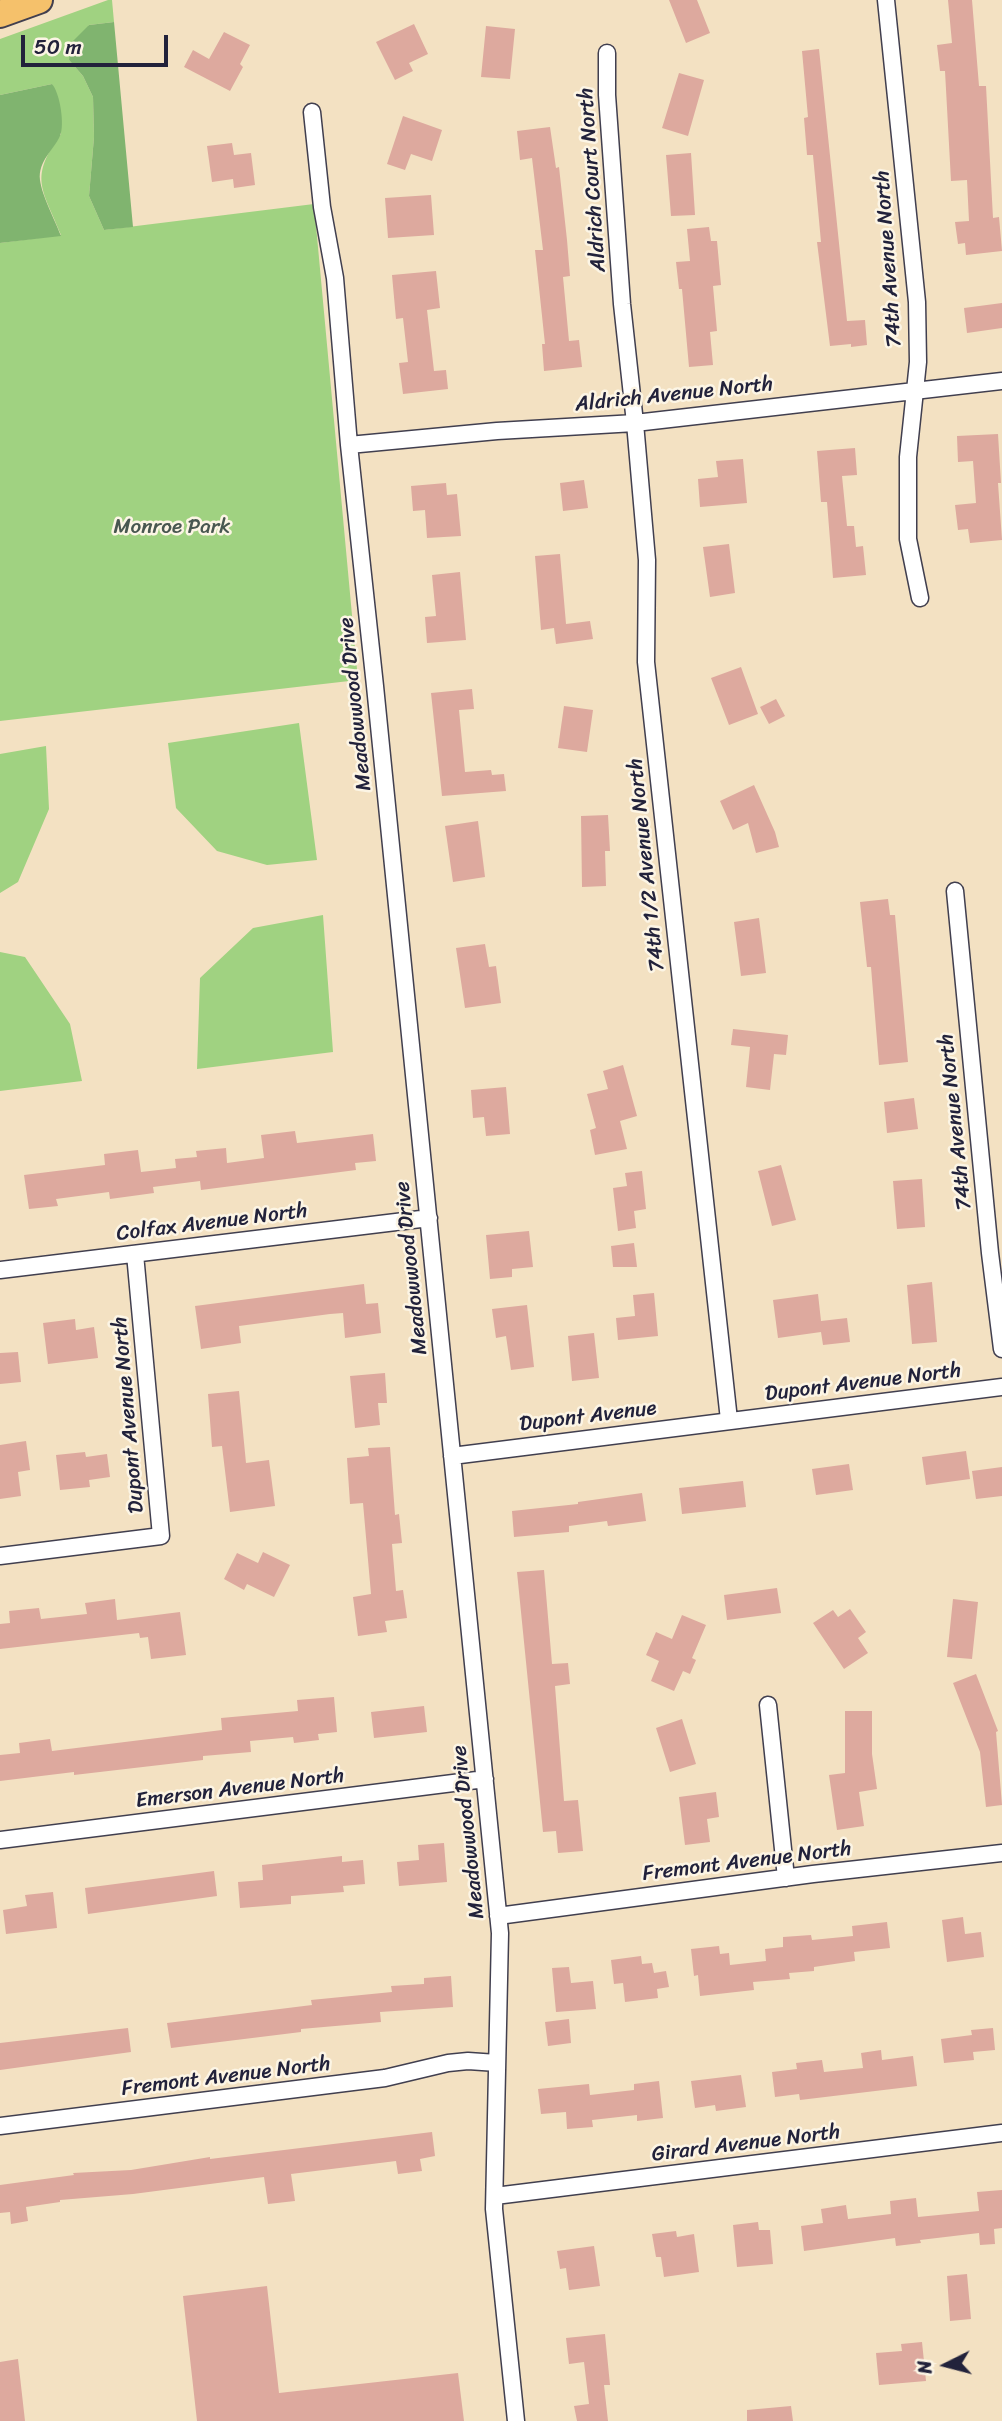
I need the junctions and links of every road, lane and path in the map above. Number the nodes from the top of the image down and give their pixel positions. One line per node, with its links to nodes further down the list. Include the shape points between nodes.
1 (39, 0): 3 (highway)
2 (886, 0): 8 (street, 74th Avenue North, via 916,302)
3 (0, 14)
4 (607, 53): 6 (street, Aldrich Court North)
5 (312, 112): 10 (street, Meadowwood Drive, via 335,278)
6 (622, 304): 9 (street, 74th 1/2 Avenue North)
7 (1002, 381): 8 (street, Aldrich Avenue North)
8 (915, 390): 9 (street, Aldrich Avenue North); 11 (street, 74th Avenue North, via 908,457 908,539)
9 (635, 422): 10 (street, Aldrich Avenue North); 18 (street, 74th 1/2 Avenue North, via 647,560 646,662)
10 (349, 445): 13 (street, Meadowwood Drive)
11 (919, 598)
12 (955, 891): 16 (street, 74th Avenue North)
13 (429, 1218): 14 (street, Colfax Avenue North); 19 (street, Meadowwood Drive)
14 (135, 1254): 15 (street, Colfax Avenue North); 20 (street, Dupont Avenue North, via 161,1536)
15 (0, 1270)
16 (1002, 1349)
17 (1002, 1388): 18 (street, Dupont Avenue North)
18 (729, 1420): 19 (street, Dupont Avenue)
19 (452, 1456): 22 (street, Meadowwood Drive)
20 (0, 1556)
21 (768, 1705): 25 (street)
22 (485, 1779): 23 (street, Emerson Avenue North); 26 (street, Meadowwood Drive)
23 (0, 1840)
24 (1002, 1853): 25 (street, Fremont Avenue North)
25 (786, 1878): 26 (street, Fremont Avenue North)
26 (498, 1916): 27 (street, Meadowwood Drive)
27 (497, 2063): 28 (street, Fremont Avenue North, via 448,2063 385,2078); 30 (street, Meadowwood Drive)
28 (0, 2126)
29 (1002, 2133): 30 (street, Girard Avenue North)
30 (495, 2196): 31 (street, Meadowwood Drive)
31 (516, 2421)

